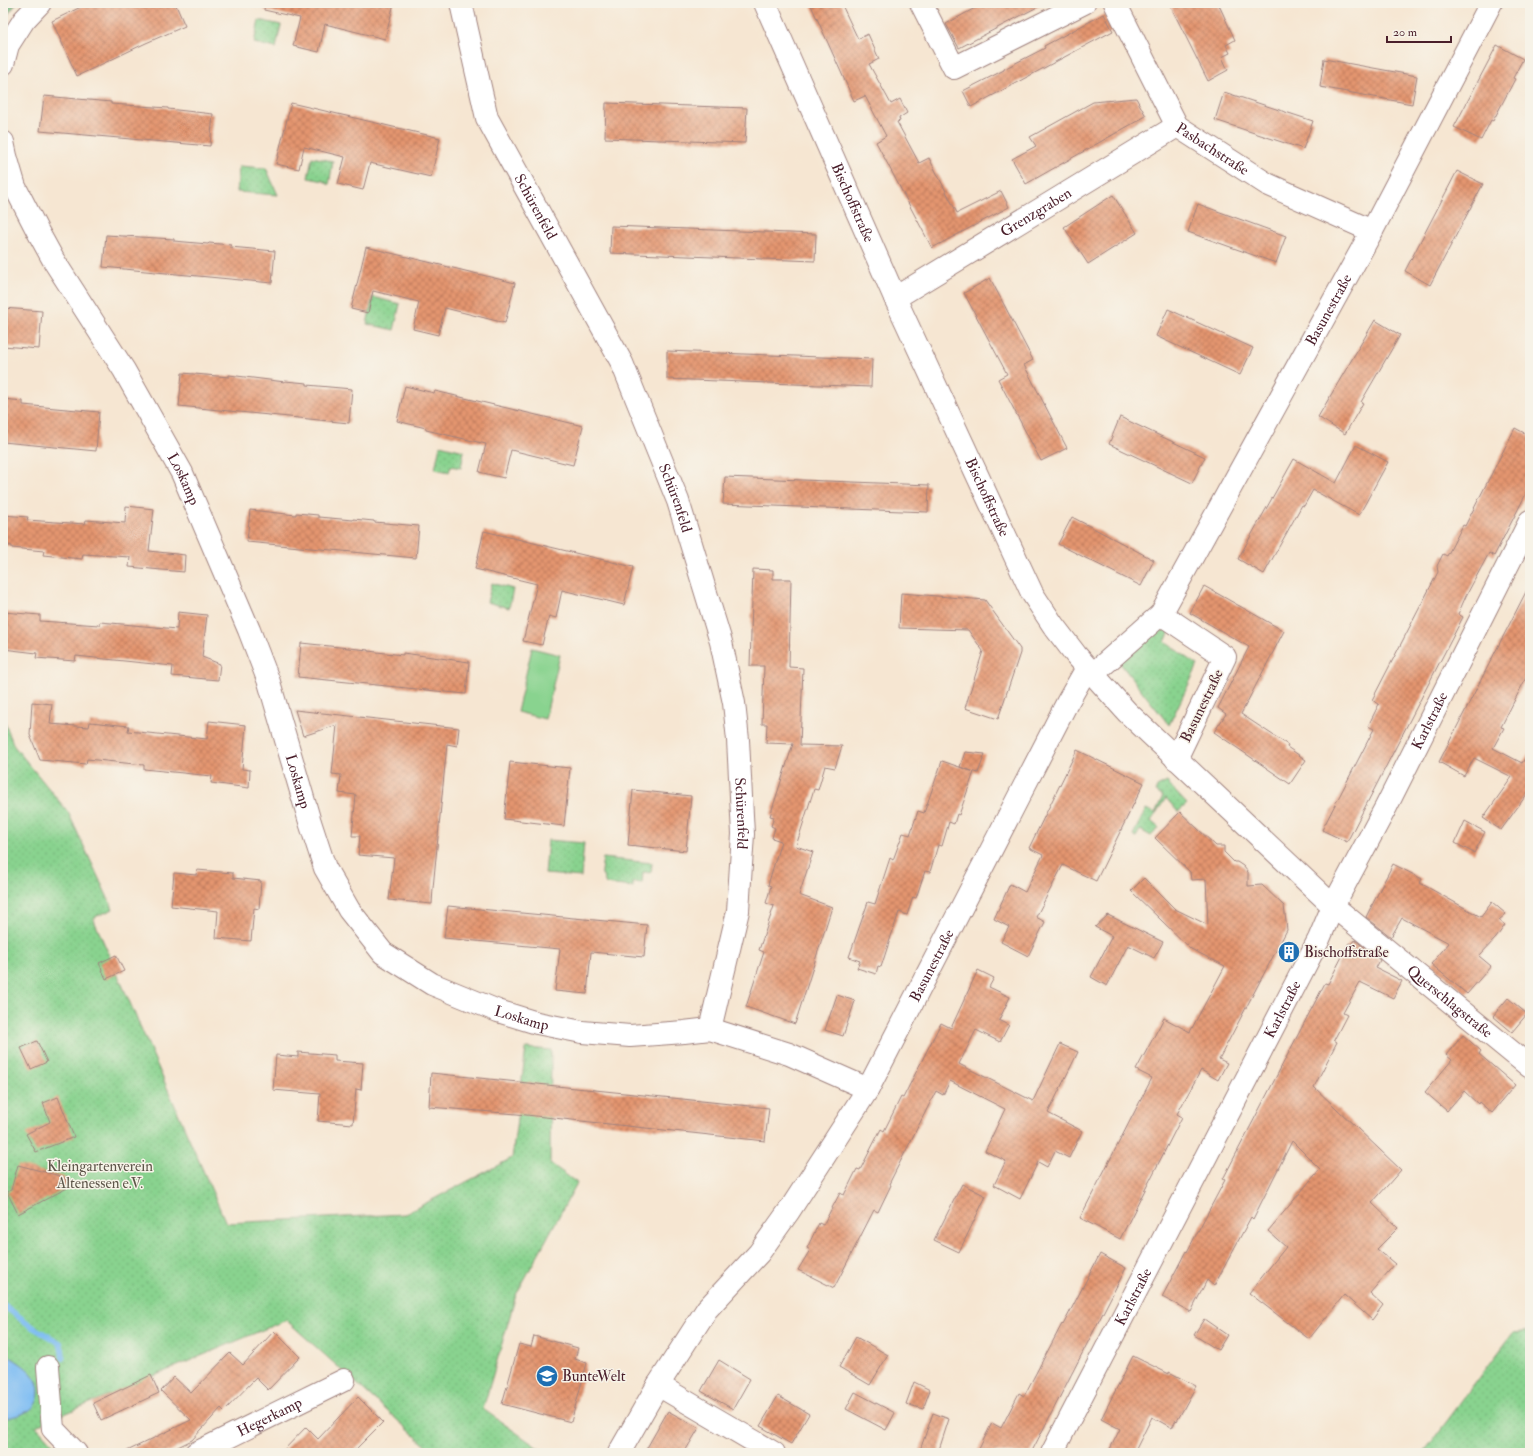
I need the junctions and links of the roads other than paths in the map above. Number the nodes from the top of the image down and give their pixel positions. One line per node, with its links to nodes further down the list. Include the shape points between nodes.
1 (40, 3): 8 (street, via 24,20 8,45)
2 (461, 3): 18 (street, Schürenfeld, via 487,118 622,364 678,501 721,642 734,704 743,834 738,911)
3 (765, 3): 12 (street, Bischoffstraße)
4 (921, 3): 5 (street, via 954,68)
5 (1084, 3)
6 (1115, 3): 9 (street, Pasbachstraße)
7 (1491, 3): 11 (street, Basunestraße)
8 (3, 64)
9 (1177, 126): 11 (street, Pasbachstraße, via 1267,184); 12 (street, Grenzgraben)
10 (3, 142): 18 (street, Loskamp, via 16,187 37,230 124,370 182,473 269,682 325,868 349,910 383,953 432,984 498,1011 537,1023 582,1032 630,1036)
11 (1372, 231): 14 (street, Basunestraße)
12 (895, 298): 15 (street, Bischoffstraße, via 1032,593 1053,625)
13 (1530, 521): 17 (street, Karlstraße)
14 (1162, 614): 15 (street, Basunestraße); 16 (street, Basunestraße, via 1225,657)
15 (1090, 671): 16 (street, Bischoffstraße, via 1127,712); 20 (street, Basunestraße, via 1067,703)
16 (1176, 759): 17 (street, Bischoffstraße)
17 (1333, 906): 19 (street, Querschlagstraße); 28 (street, Karlstraße, via 1312,952)
18 (710, 1029): 20 (street, Loskamp, via 789,1054)
19 (1530, 1067)
20 (868, 1088): 23 (street, Basunestraße, via 789,1211 759,1253 706,1309)
21 (48, 1367): 24 (street, via 53,1429)
22 (344, 1380): 25 (street, Hegerkamp)
23 (658, 1385): 26 (street); 27 (street)
24 (76, 1453)
25 (196, 1453)
26 (619, 1453)
27 (774, 1453)
28 (1052, 1453)

